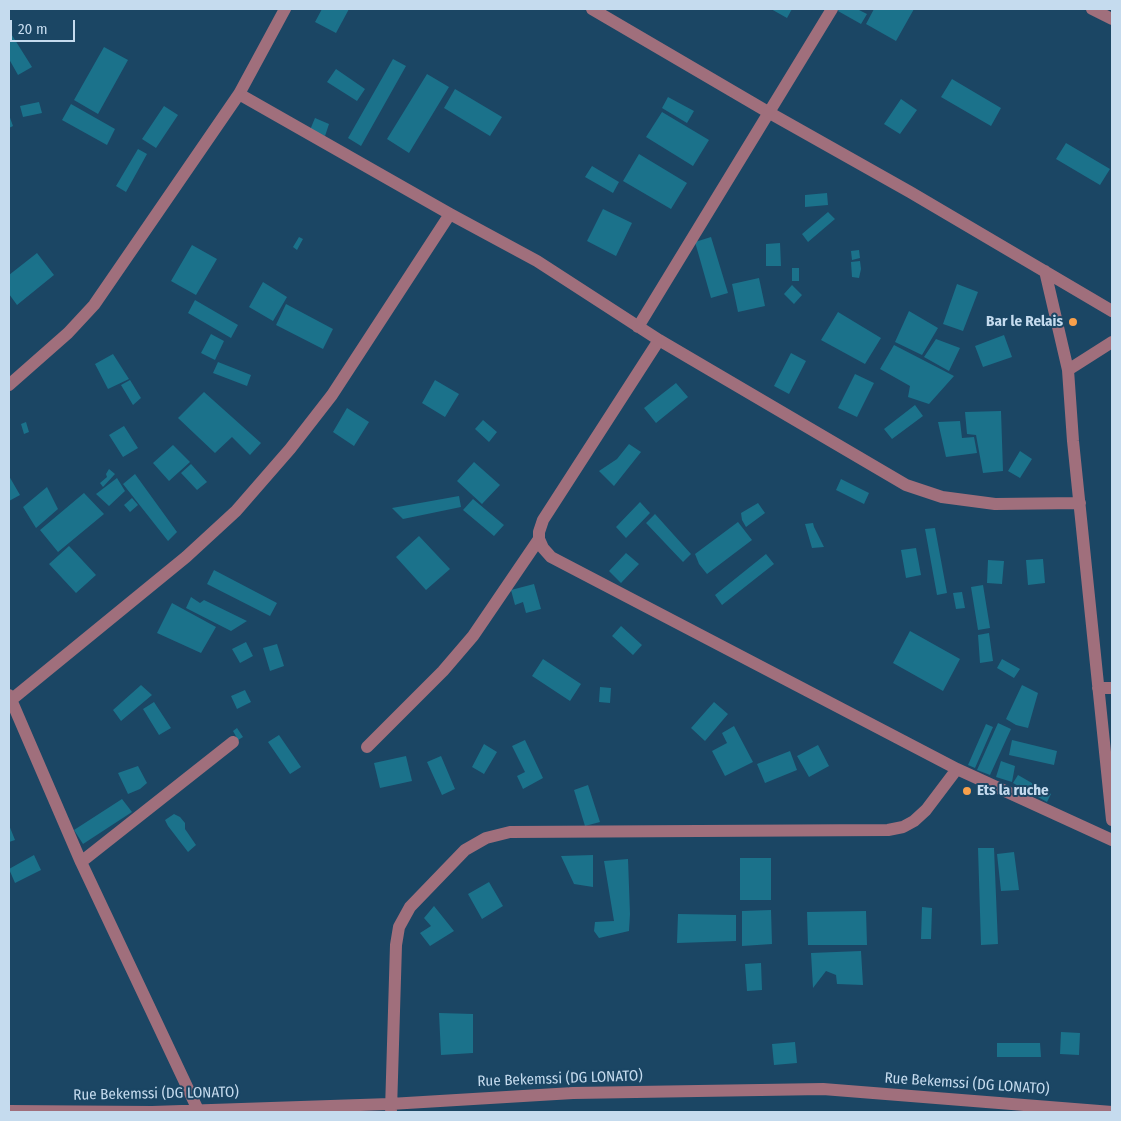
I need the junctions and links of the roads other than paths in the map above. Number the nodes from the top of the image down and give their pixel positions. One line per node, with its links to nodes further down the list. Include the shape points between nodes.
1 (285, 9): 6 (street)
2 (592, 9): 7 (street)
3 (832, 9): 7 (street)
4 (1092, 9): 5 (street)
5 (1112, 19)
6 (239, 94): 8 (street); 15 (street, via 94,305 68,333)
7 (768, 112): 9 (street); 11 (street)
8 (450, 214): 11 (street, via 536,261); 20 (street, via 332,395 236,511 186,557)
9 (1045, 271): 10 (street); 14 (street)
10 (1112, 311)
11 (638, 327): 12 (street)
12 (658, 340): 16 (street, via 923,492 995,504); 17 (street, via 543,520)
13 (1112, 342): 14 (street)
14 (1068, 370): 16 (street)
15 (9, 385)
16 (1080, 504): 18 (street)
17 (539, 539): 22 (street, via 444,671); 23 (street, via 551,557)
18 (1098, 688): 19 (street); 24 (street)
19 (1112, 688)
20 (10, 698): 26 (street)
21 (233, 742): 26 (street)
22 (367, 747)
23 (957, 770): 25 (street); 27 (street, via 914,821 888,830 510,832 486,838 465,850 410,907 399,927)
24 (1112, 820)
25 (1112, 840)
26 (81, 862): 28 (street)
27 (391, 1108): 28 (street, Rue Bekemssi (DG LONATO)); 31 (street, Rue Bekemssi (DG LONATO), via 573,1093 823,1089)
28 (198, 1110): 30 (street, Rue Bekemssi (DG LONATO))
29 (9, 1111): 30 (street, Rue Bekemssi (DG LONATO))
30 (152, 1112)
31 (1112, 1112)

